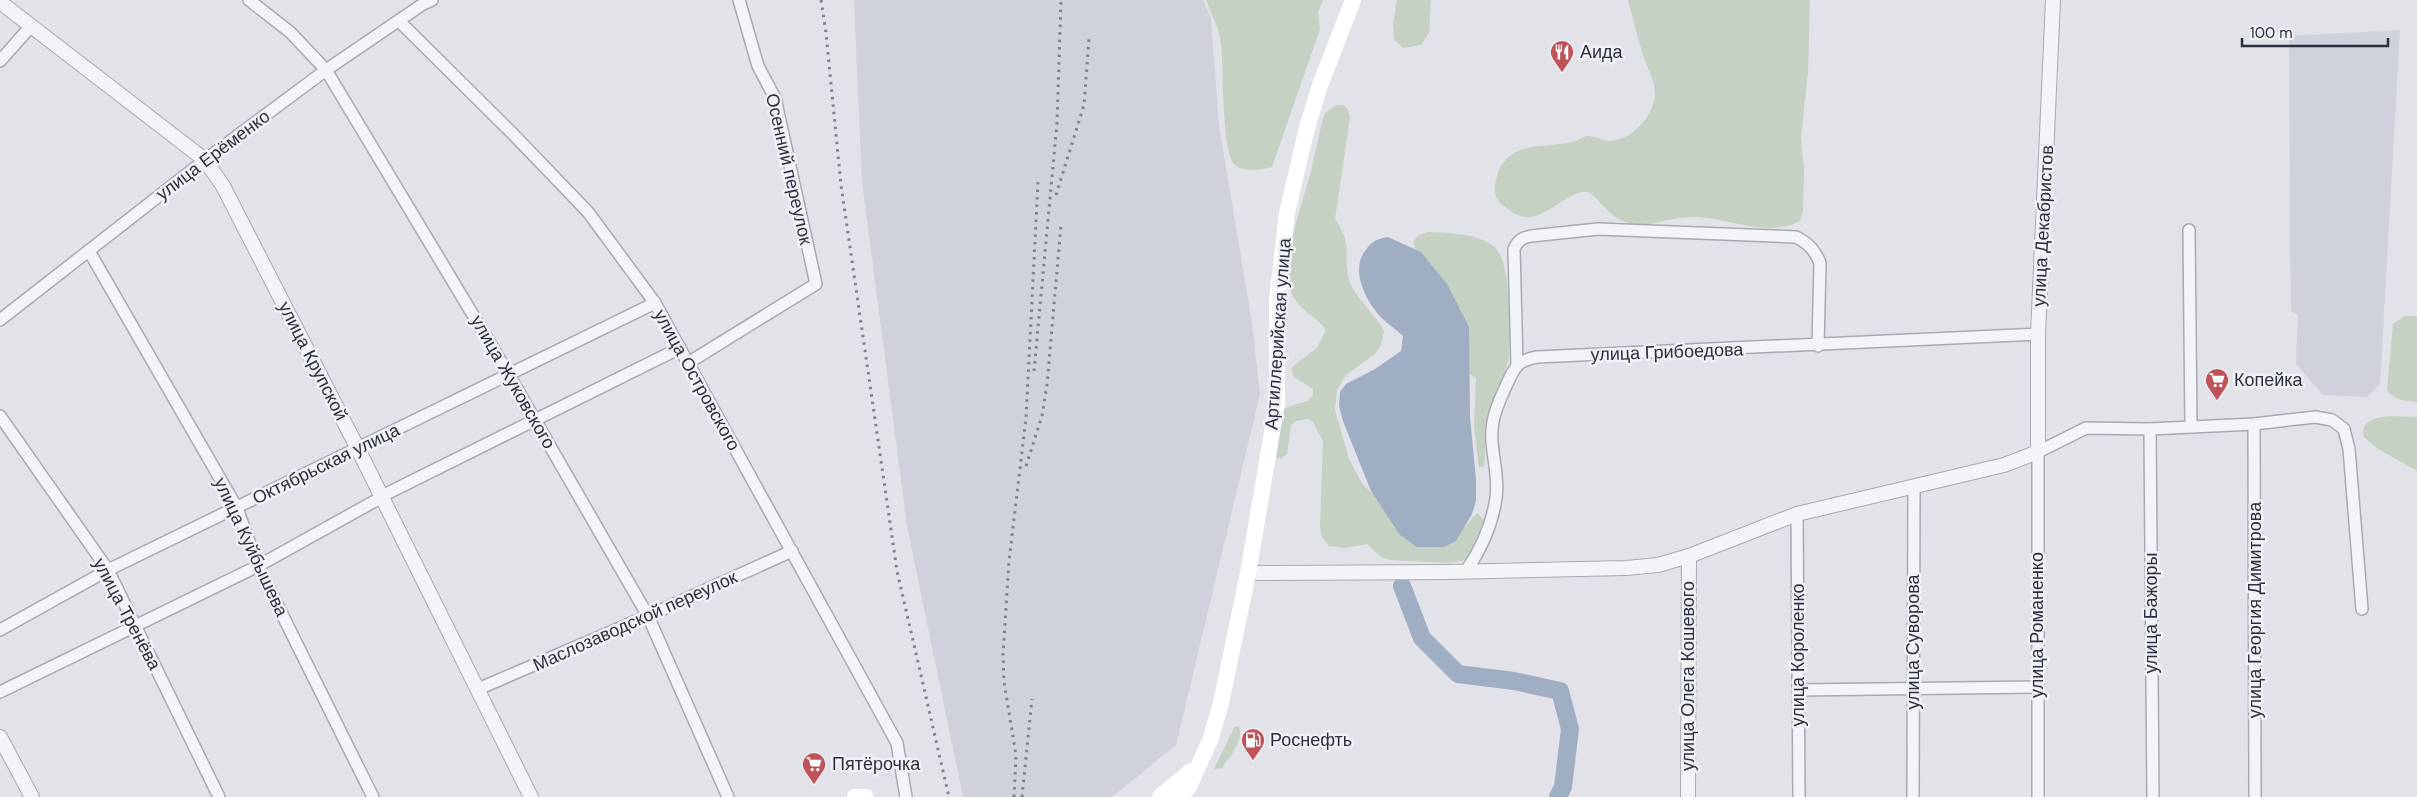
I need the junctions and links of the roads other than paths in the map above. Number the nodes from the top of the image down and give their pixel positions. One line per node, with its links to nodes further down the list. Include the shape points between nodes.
1 (249, 0): 10 (street, улица Жуковского, via 290,32)
2 (432, 0): 7 (street, улица Ерёменко)
3 (739, 0): 19 (street, Осенний переулок, via 758,66 775,98 816,284)
4 (1352, 0): 38 (main road, Артиллерийская улица, via 1307,128 1287,213 1277,300 1277,402)
5 (2053, 0): 16 (street, улица Декабристов)
6 (0, 2): 8 (street, улица Крупской)
7 (399, 21): 10 (street, улица Ерёменко); 14 (street, улица Островского, via 588,212)
8 (31, 26): 9 (street); 11 (street, улица Крупской)
9 (0, 61)
10 (326, 70): 11 (street, улица Ерёменко); 21 (street, улица Жуковского)
11 (205, 160): 13 (street, улица Ерёменко); 27 (street, улица Крупской, via 223,186)
12 (2189, 230): 25 (street)
13 (89, 251): 15 (street, улица Ерёменко); 31 (street, улица Куйбышева)
14 (655, 303): 18 (street, улица Островского); 21 (street, Октябрьская улица)
15 (0, 320)
16 (2038, 334): 17 (street, улица Грибоедова); 28 (street, улица Декабристов)
17 (1818, 346): 20 (street, улица Грибоедова, via 1537,357); 20 (street, via 1820,263 1816,252 1806,242 1796,237 1598,230 1531,236 1517,242 1514,249)
18 (680, 348): 19 (street, улица Островского); 23 (street)
19 (688, 363): 33 (street, улица Островского)
20 (1516, 365): 37 (street, via 1492,422 1498,477 1490,521 1481,549)
21 (509, 375): 23 (street, улица Жуковского); 27 (street, Октябрьская улица)
22 (0, 416): 36 (street, улица Тренёва)
23 (535, 420): 30 (street); 40 (street, улица Жуковского)
24 (2254, 424): 25 (street); 39 (street, via 2315,417 2332,420 2344,429 2350,449); 65 (street, улица Георгия Димитрова)
25 (2191, 426): 26 (street)
26 (2150, 428): 28 (street, via 2086,428); 64 (street, улица Бажоры)
27 (358, 449): 30 (street, улица Крупской); 31 (street, Октябрьская улица)
28 (2038, 452): 29 (street, via 2004,465); 43 (street, улица Романенко)
29 (1914, 488): 32 (street); 45 (street, улица Суворова)
30 (382, 496): 35 (street); 44 (street, улица Крупской)
31 (237, 508): 35 (street, улица Куйбышева); 36 (street, Октябрьская улица)
32 (1798, 514): 34 (street); 46 (street, улица Короленко)
33 (792, 551): 40 (street, Маслозаводской переулок); 57 (street, улица Островского, via 897,743)
34 (1689, 556): 37 (street, via 1658,565 1626,568); 60 (street, улица Олега Кошевого)
35 (258, 566): 41 (street); 52 (street, улица Куйбышева)
36 (108, 570): 41 (street, улица Тренёва); 42 (street, Октябрьская улица)
37 (1466, 571): 38 (street)
38 (1248, 572): 49 (main road, Артиллерийская улица, via 1220,703 1211,738)
39 (2362, 609)
40 (648, 616): 44 (street, Маслозаводской переулок); 54 (street, улица Жуковского)
41 (135, 625): 47 (street); 51 (street, улица Тренёва)
42 (0, 630)
43 (2036, 687): 45 (street); 63 (street, улица Романенко)
44 (478, 689): 53 (street, улица Крупской)
45 (1913, 689): 46 (street); 62 (street, улица Суворова)
46 (1799, 690): 61 (street, улица Короленко)
47 (0, 692)
48 (0, 737): 50 (street)
49 (1201, 760): 58 (main road, Артиллерийская улица); 59 (main road, Артиллерийская улица, via 1189,787)
50 (32, 797)
51 (219, 797)
52 (373, 797)
53 (531, 797)
54 (728, 797)
55 (855, 797): 56 (main road)
56 (866, 797)
57 (906, 797)
58 (1160, 797)
59 (1180, 797)
60 (1688, 797)
61 (1799, 797)
62 (1913, 797)
63 (2038, 797)
64 (2153, 797)
65 (2255, 797)

